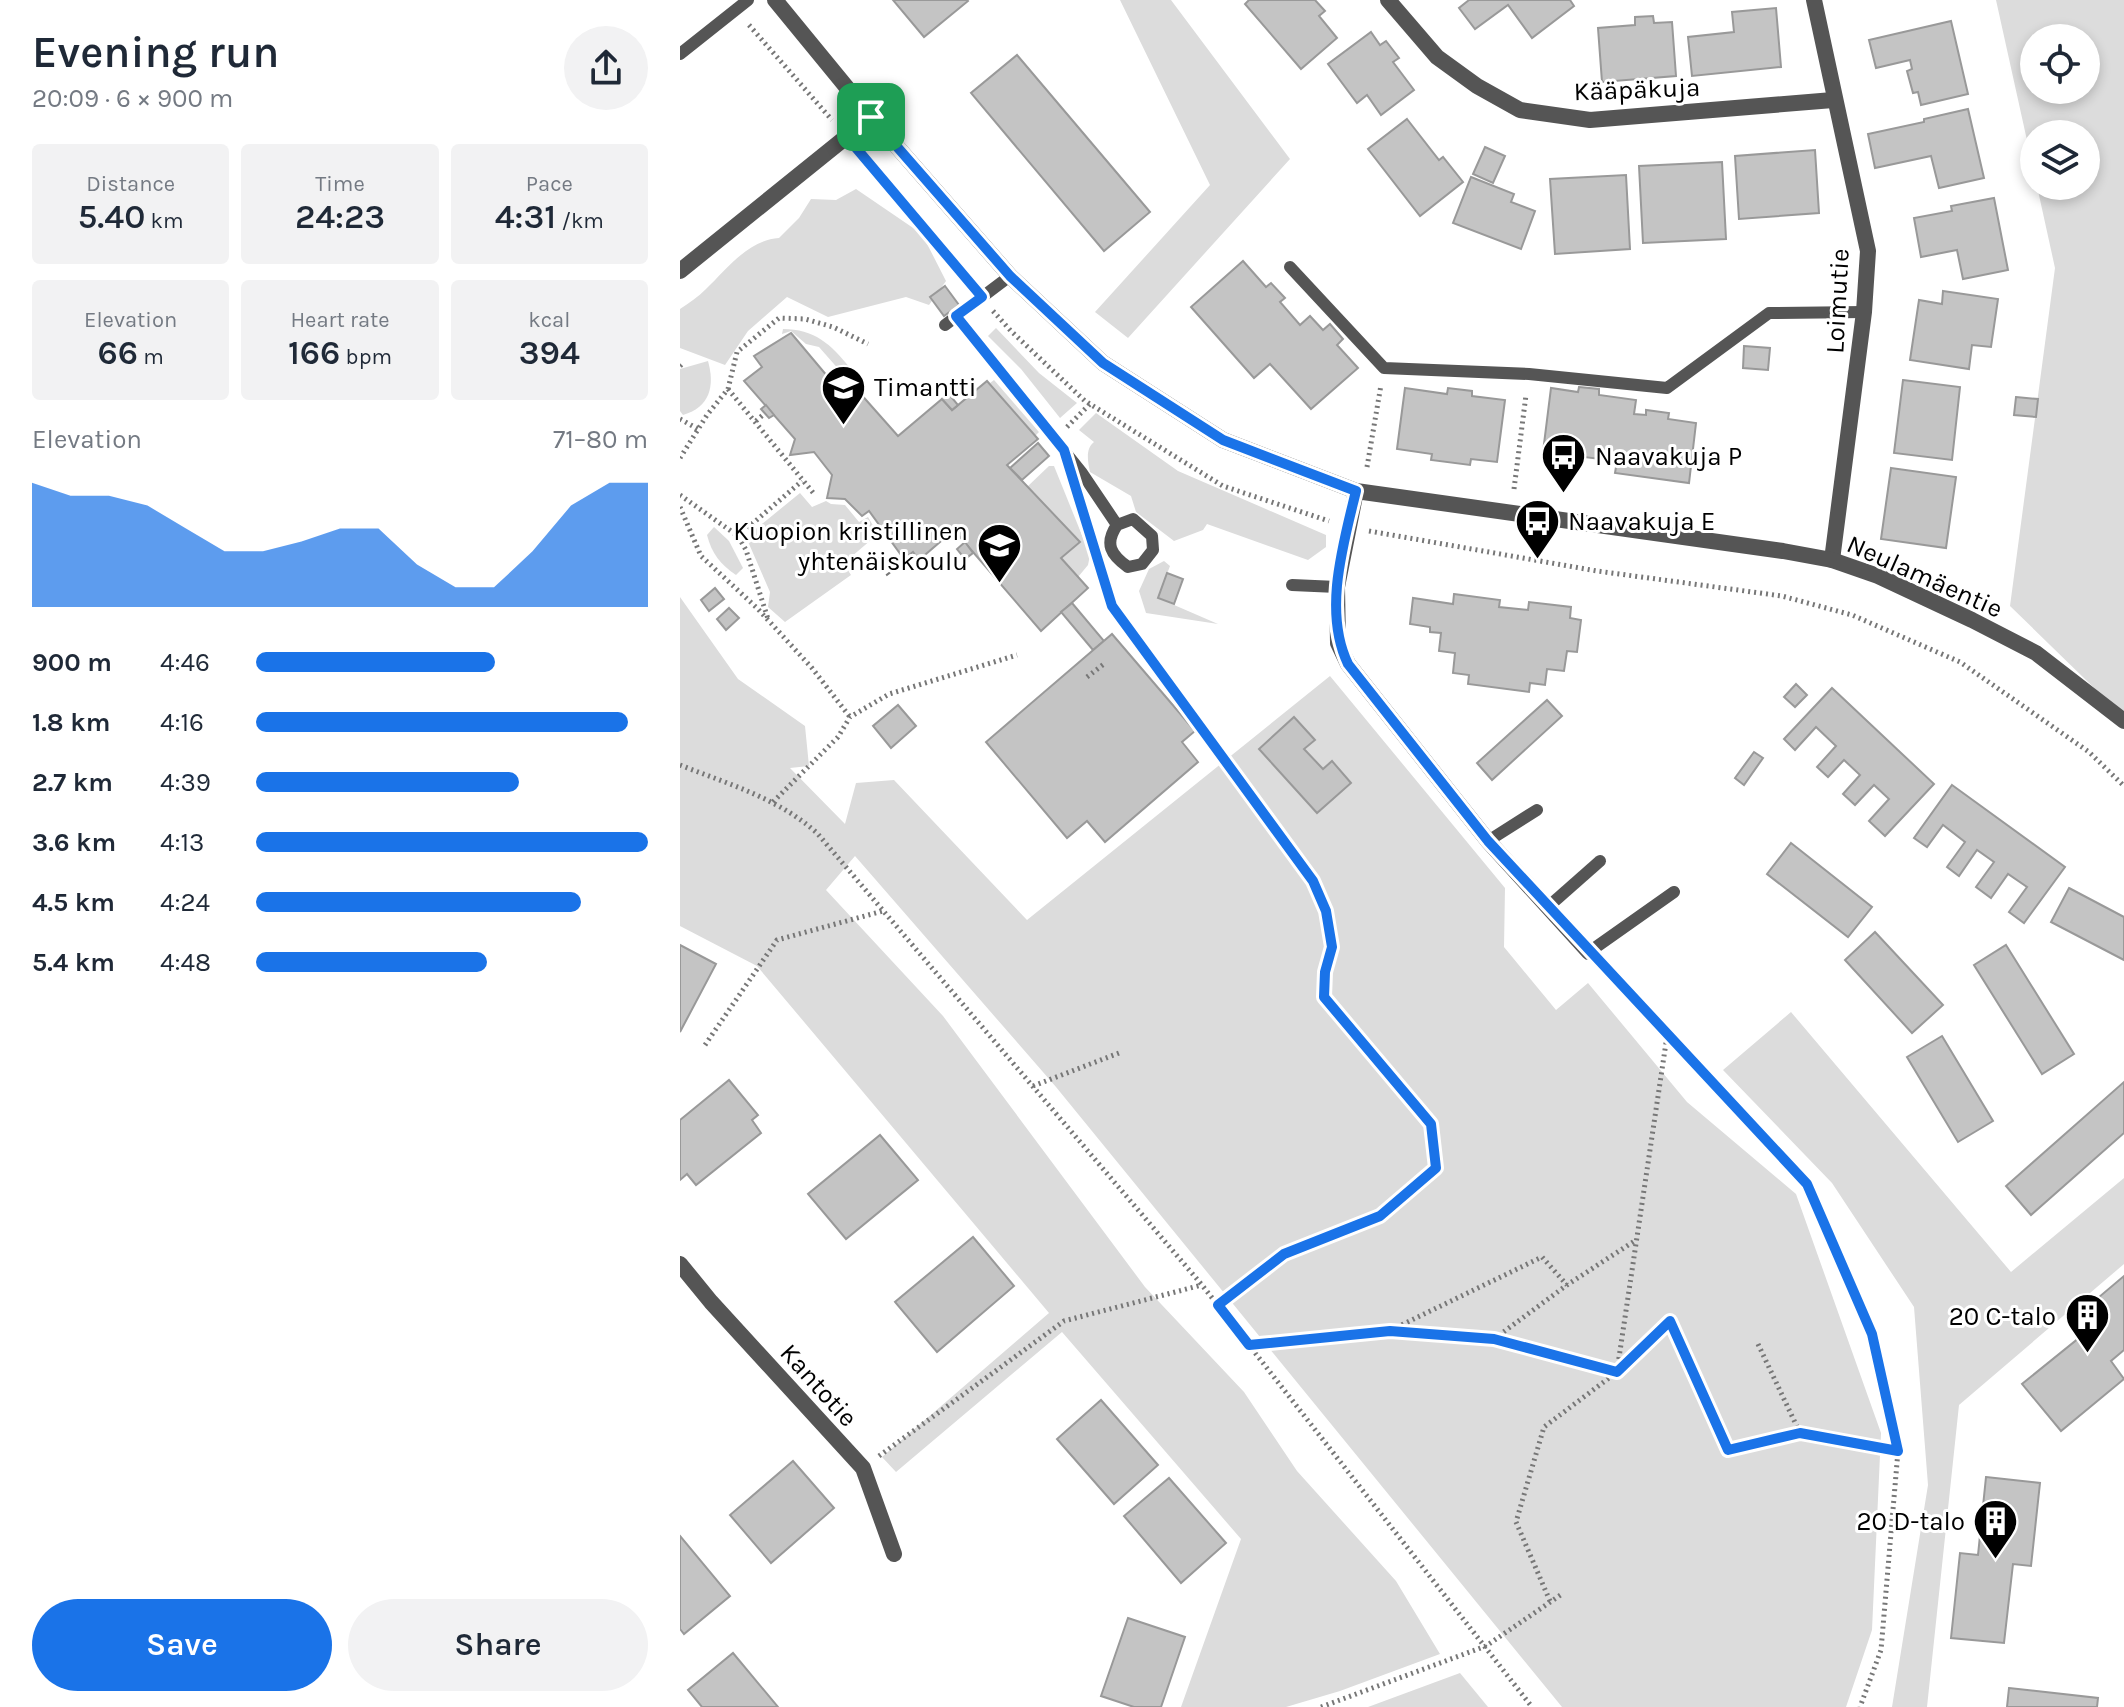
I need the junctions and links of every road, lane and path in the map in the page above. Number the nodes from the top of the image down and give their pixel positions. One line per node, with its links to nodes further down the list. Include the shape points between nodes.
1 (748, 0): 5 (lane)
2 (775, 0): 8 (street, Neulamäentie)
3 (1388, 0): 7 (street, Kääpäkuja, via 1437,57 1520,110 1590,120)
4 (1814, 0): 7 (street, Loimutie)
5 (736, 10): 6 (lane); 9 (path)
6 (680, 54)
7 (1833, 100): 14 (street, Loimutie, via 1868,251)
8 (871, 117): 9 (street); 12 (street, Neulamäentie)
9 (846, 136): 11 (street); 13 (path)
10 (1290, 267): 16 (lane)
11 (680, 271)
12 (1010, 276): 13 (lane); 27 (street, Neulamäentie, via 1103,363 1223,440)
13 (982, 297): 31 (lane, via 950,320 1082,473); 32 (path, via 1085,401 1223,486)
14 (1864, 312): 17 (lane, via 1769,313 1667,388); 35 (street, Loimutie)
15 (868, 344): 18 (path, via 833,327 779,318 737,352)
16 (1384, 368): 17 (lane); 24 (path)
17 (1529, 374): 26 (path)
18 (728, 389): 21 (path); 22 (path)
19 (765, 413): 21 (path)
20 (680, 419): 22 (path)
21 (756, 421): 25 (path)
22 (698, 429): 23 (path)
23 (680, 458)
24 (1367, 467)
25 (802, 481): 29 (path); 33 (path)
26 (1514, 489)
27 (1356, 491): 32 (street); 35 (street, Neulamäentie)
28 (680, 495): 33 (path)
29 (815, 495)
30 (680, 507): 40 (path, via 701,556)
31 (1117, 525)
32 (1347, 527): 39 (street); 47 (path, via 1597,571 1782,596 1852,615 1960,662 2089,752)
33 (738, 536): 40 (path)
34 (873, 554): 37 (path)
35 (1832, 560): 45 (street, Neulamäentie, via 1878,576 2036,653)
36 (1099, 564): 64 (path, via 1112,606 1313,881 1326,911 1332,947 1324,997 1431,1124 1436,1168 1380,1216 1284,1254)
37 (889, 575)
38 (1292, 585): 39 (lane)
39 (1337, 587): 50 (street, via 1338,643 1348,664)
40 (769, 621): 44 (path)
41 (1017, 655): 44 (path, via 889,694)
42 (1104, 664): 43 (path)
43 (1087, 677)
44 (850, 717): 48 (path, via 838,737)
45 (2124, 721)
46 (680, 765): 48 (path)
47 (2124, 786)
48 (773, 802): 54 (path, via 817,833)
49 (1537, 810): 50 (lane)
50 (1488, 841): 53 (street)
51 (1600, 861): 53 (lane)
52 (1674, 892): 55 (lane)
53 (1549, 906): 55 (street)
54 (883, 911): 57 (path, via 777,940); 59 (path)
55 (1589, 952): 56 (path)
56 (1667, 1035): 60 (path); 71 (path, via 1807,1184 1872,1334)
57 (705, 1045)
58 (1119, 1053): 59 (path)
59 (1033, 1086): 62 (path)
60 (1637, 1240): 63 (path); 69 (path)
61 (680, 1264): 72 (street, Kantotie)
62 (1202, 1285): 64 (path); 72 (path, via 1064,1321)
63 (1567, 1285): 65 (path, via 1542,1257); 66 (path)
64 (1218, 1305): 68 (path)
65 (1390, 1331): 66 (path); 68 (path)
66 (1494, 1339): 69 (path)
67 (1758, 1344): 70 (path)
68 (1249, 1345): 76 (path)
69 (1617, 1372): 70 (path, via 1670,1321 1728,1450); 75 (path, via 1544,1427 1516,1522)
70 (1800, 1433): 71 (path)
71 (1898, 1451): 79 (path, via 1881,1650)
72 (863, 1468): 73 (street, Kantotie)
73 (894, 1554)
74 (1562, 1594): 75 (path)
75 (1550, 1601): 76 (path)
76 (1486, 1646): 77 (path); 78 (path)
77 (1321, 1707)
78 (1532, 1707)
79 (1860, 1707)

